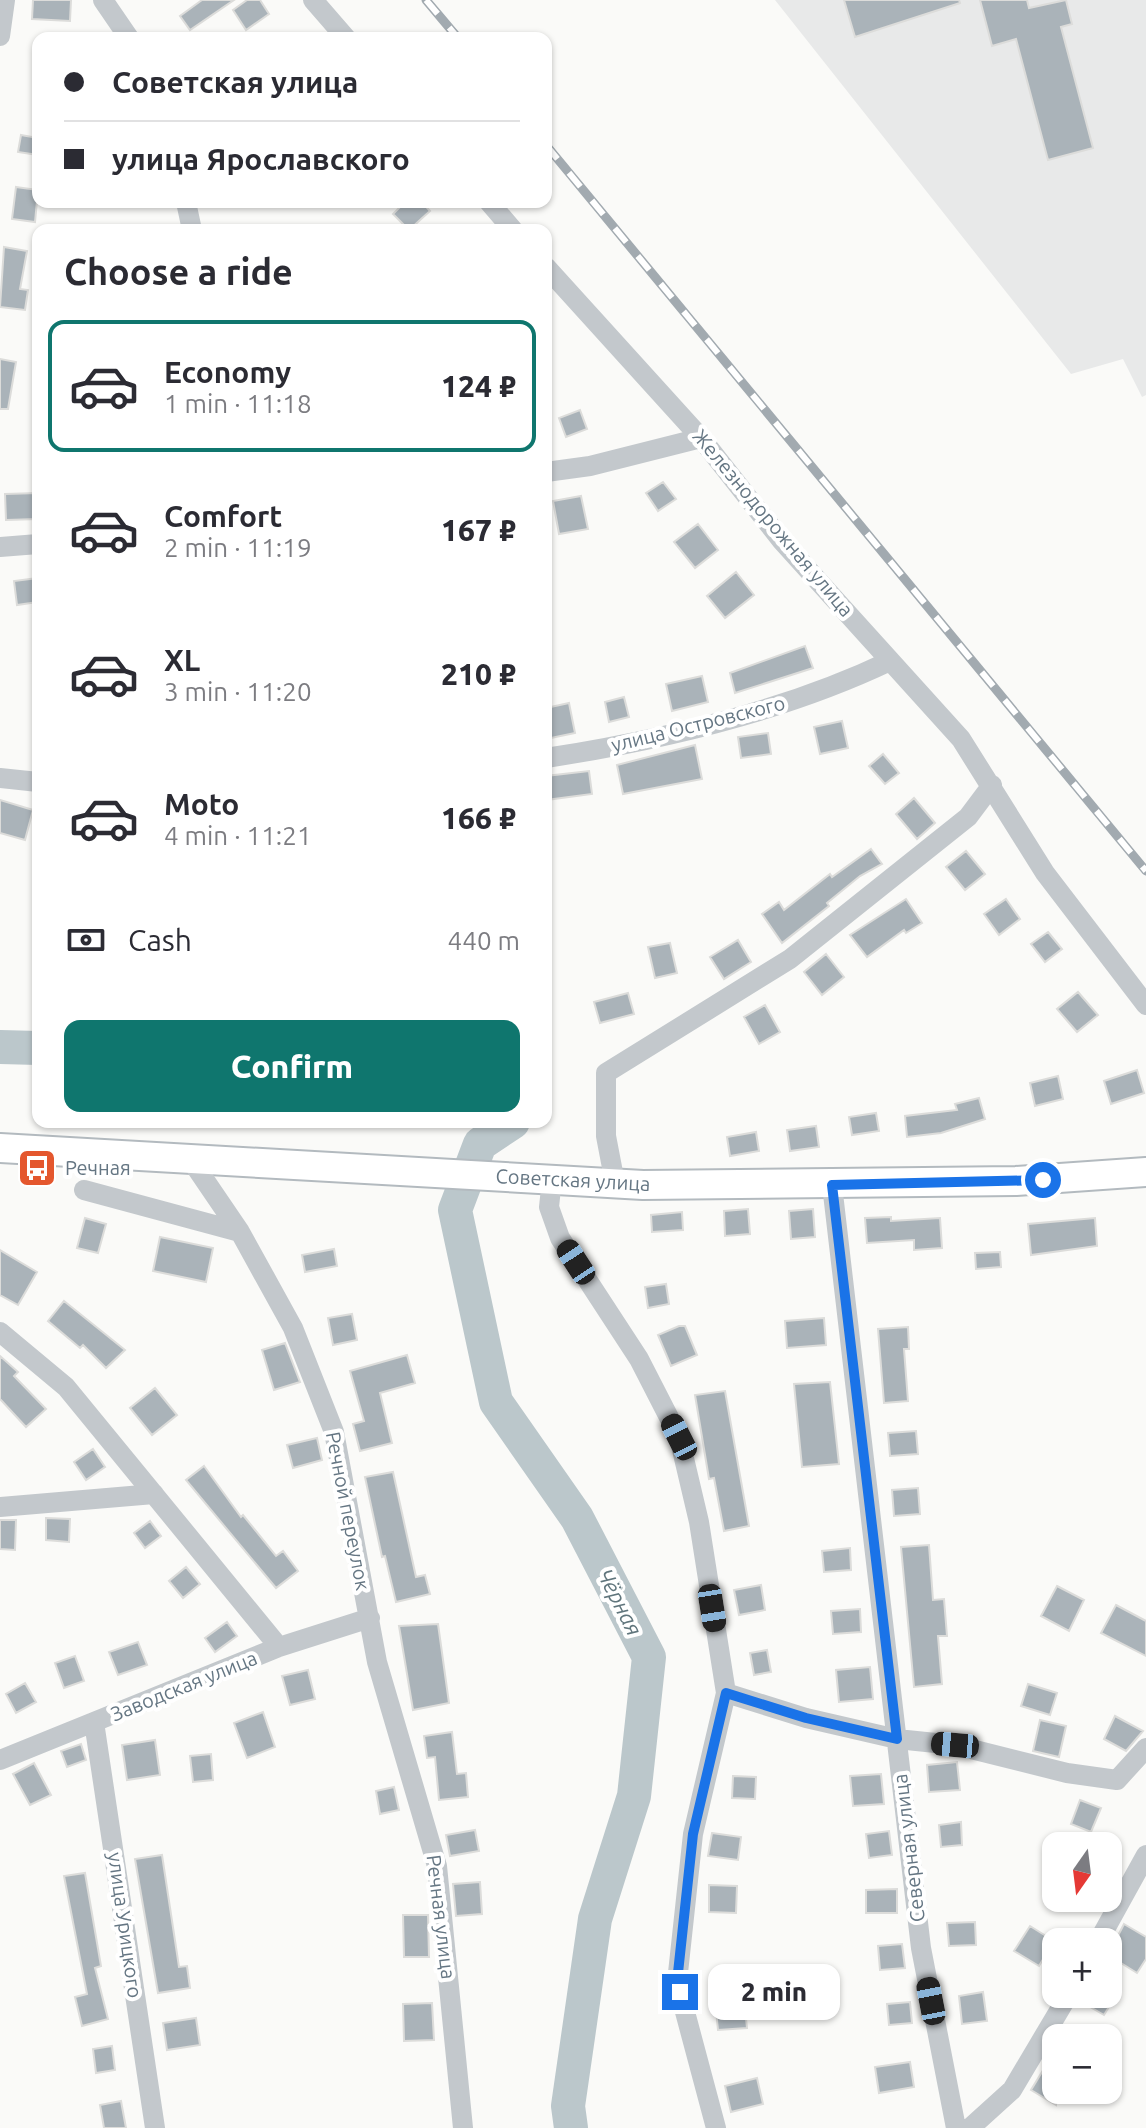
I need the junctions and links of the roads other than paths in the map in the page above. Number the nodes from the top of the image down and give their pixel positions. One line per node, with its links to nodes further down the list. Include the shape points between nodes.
1 (5, 0): 6 (street)
2 (103, 0): 4 (street)
3 (313, 0): 5 (street)
4 (125, 32)
5 (341, 32)
6 (0, 36)
7 (494, 208): 8 (street)
8 (508, 224)
9 (552, 274): 10 (street, Железнодорожная улица)
10 (701, 438): 11 (street); 14 (street, Железнодорожная улица, via 782,541)
11 (552, 471)
12 (32, 544): 13 (street)
13 (0, 547)
14 (890, 661): 15 (street, улица Островского, via 758,712); 18 (street, Железнодорожная улица, via 961,739)
15 (552, 757)
16 (0, 778): 17 (street)
17 (32, 781)
18 (992, 785): 19 (street, Железнодорожная улица, via 1045,873); 24 (street, via 968,817 790,959 606,1073 606,1136)
19 (1146, 1005)
20 (0, 1148): 21 (main road, Советская улица)
21 (191, 1160): 23 (main road, Советская улица); 27 (street, Речной переулок)
22 (1146, 1172): 25 (main road, Советская улица)
23 (552, 1179): 24 (main road, Советская улица); 33 (street, via 549,1207 560,1238 639,1359 679,1437 699,1522)
24 (615, 1183): 25 (main road, Советская улица)
25 (832, 1185): 35 (street, Северная улица)
26 (84, 1190): 27 (street)
27 (240, 1232): 31 (street, Речной переулок, via 293,1328 334,1432)
28 (0, 1332): 29 (street, via 66,1387)
29 (154, 1494): 30 (street); 32 (street)
30 (0, 1507)
31 (370, 1618): 32 (street, Заводская улица); 42 (street, Речная улица, via 377,1662 437,1866)
32 (279, 1647): 34 (street, Заводская улица)
33 (726, 1693): 35 (street); 43 (street, via 693,1834 677,1982)
34 (94, 1722): 37 (street, Заводская улица); 41 (street, улица Урицкого)
35 (897, 1739): 36 (street, via 955,1745 1117,1780); 44 (street, Северная улица, via 921,1948)
36 (1146, 1748)
37 (0, 1760)
38 (1146, 1855): 39 (street)
39 (1106, 1928)
40 (1061, 2008): 45 (street, via 1012,2090)
41 (155, 2128)
42 (463, 2128)
43 (716, 2128)
44 (956, 2128)
45 (970, 2128)

